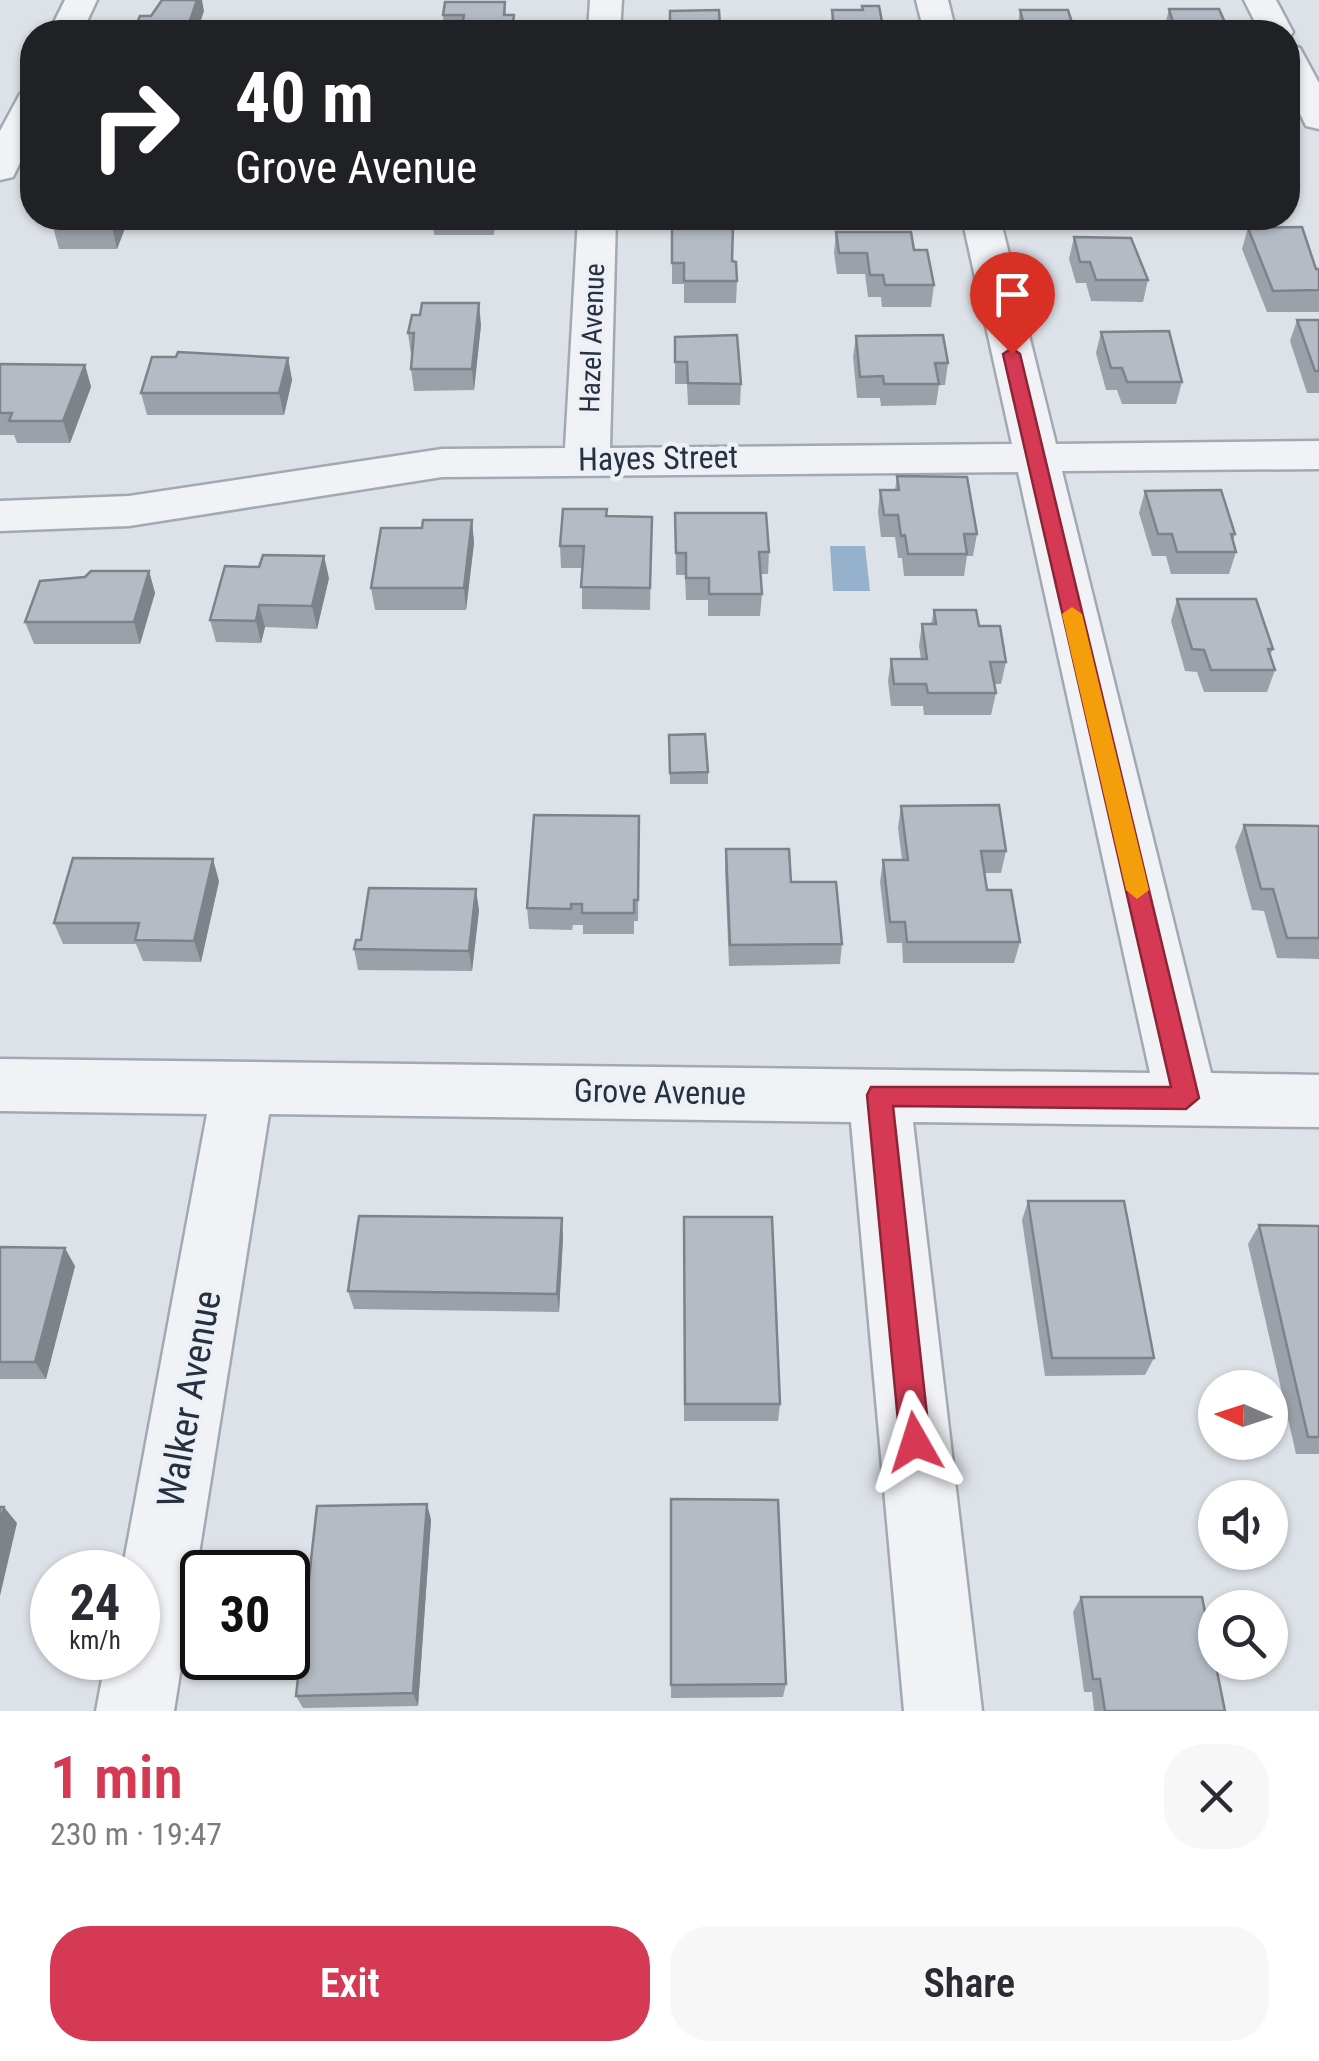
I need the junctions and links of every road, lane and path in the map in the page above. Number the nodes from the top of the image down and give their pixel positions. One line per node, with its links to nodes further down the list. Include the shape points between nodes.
1 (606, 0): 2 (street)
2 (638, 0)
3 (1300, 79): 4 (street)
4 (1319, 118)
5 (20, 127): 6 (street)
6 (0, 169)
7 (596, 230): 11 (street, Hazel Avenue)
8 (984, 230): 10 (street)
9 (1319, 455): 10 (street, Hayes Street)
10 (1034, 456): 11 (street, Hayes Street); 16 (street)
11 (587, 458): 12 (street, Hayes Street, via 442,463 129,511)
12 (0, 516)
13 (0, 1085): 14 (street, Grove Avenue)
14 (243, 1086): 15 (street, Grove Avenue); 18 (street, Walker Avenue)
15 (880, 1095): 16 (street, Grove Avenue); 19 (street)
16 (1186, 1098): 17 (street, Grove Avenue)
17 (1319, 1101)
18 (135, 1711)
19 (943, 1711)

